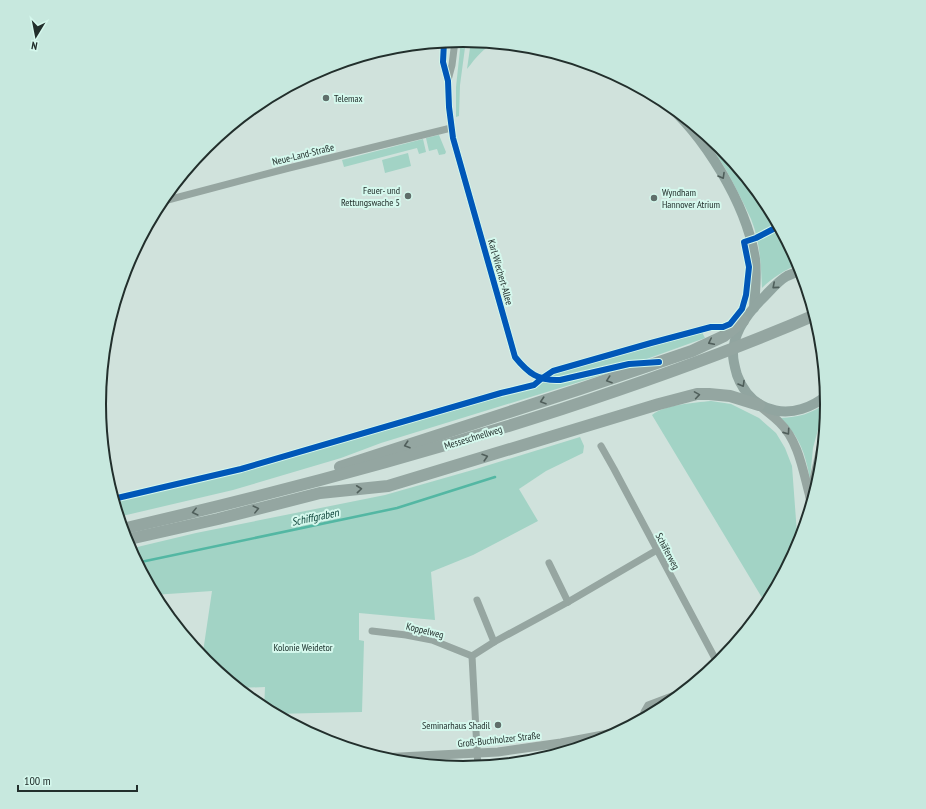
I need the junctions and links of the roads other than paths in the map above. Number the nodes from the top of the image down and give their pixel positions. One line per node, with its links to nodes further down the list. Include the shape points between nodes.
1 (454, 47): 3 (street)
2 (444, 48): 3 (street, Karl-Wiechert-Allee, via 443,62)
3 (448, 80): 4 (street, Karl-Wiechert-Allee)
4 (451, 128): 6 (street, Neue-Land-Straße); 11 (street, Karl-Wiechert-Allee, via 515,357 529,372 541,379 550,380 630,364)
5 (690, 128): 8 (main road, one-way to 8, via 721,174 738,205 747,230 754,258)
6 (171, 199)
7 (795, 272): 8 (main road, one-way to 8, via 786,276)
8 (754, 308): 10 (main road)
9 (809, 317): 15 (highway, Messeschnellweg, via 721,354 628,387)
10 (743, 321): 11 (highway, one-way to 11, via 709,344); 13 (main road, one-way to 13, via 733,353 734,365 739,381)
11 (659, 362): 18 (highway, one-way to 18)
12 (820, 399): 13 (main road, via 797,411 779,411)
13 (759, 405): 16 (highway, one-way to 13, via 388,486 697,394 722,394); 17 (street, one-way to 17, via 780,423 792,440)
14 (601, 446): 21 (street, Schäferweg)
15 (380, 464): 16 (highway); 18 (highway, Messeschnellweg)
16 (320, 493): 20 (highway, one-way to 16)
17 (809, 493)
18 (233, 502): 19 (highway, Messeschnellweg, one-way to 19)
19 (128, 528)
20 (132, 538)
21 (657, 550): 24 (street); 28 (street, Schäferweg)
22 (549, 563): 24 (street)
23 (477, 600): 26 (street)
24 (568, 602): 26 (street)
25 (372, 631): 27 (street, Koppelweg, via 432,640)
26 (494, 642): 27 (street)
27 (472, 656): 32 (street)
28 (715, 658)
29 (668, 697): 30 (street, via 648,705)
30 (644, 713)
31 (598, 736): 32 (street, Groß-Buchholzer Straße)
32 (478, 754): 33 (street, Groß-Buchholzer Straße); 34 (street)
33 (404, 757)
34 (478, 761)

